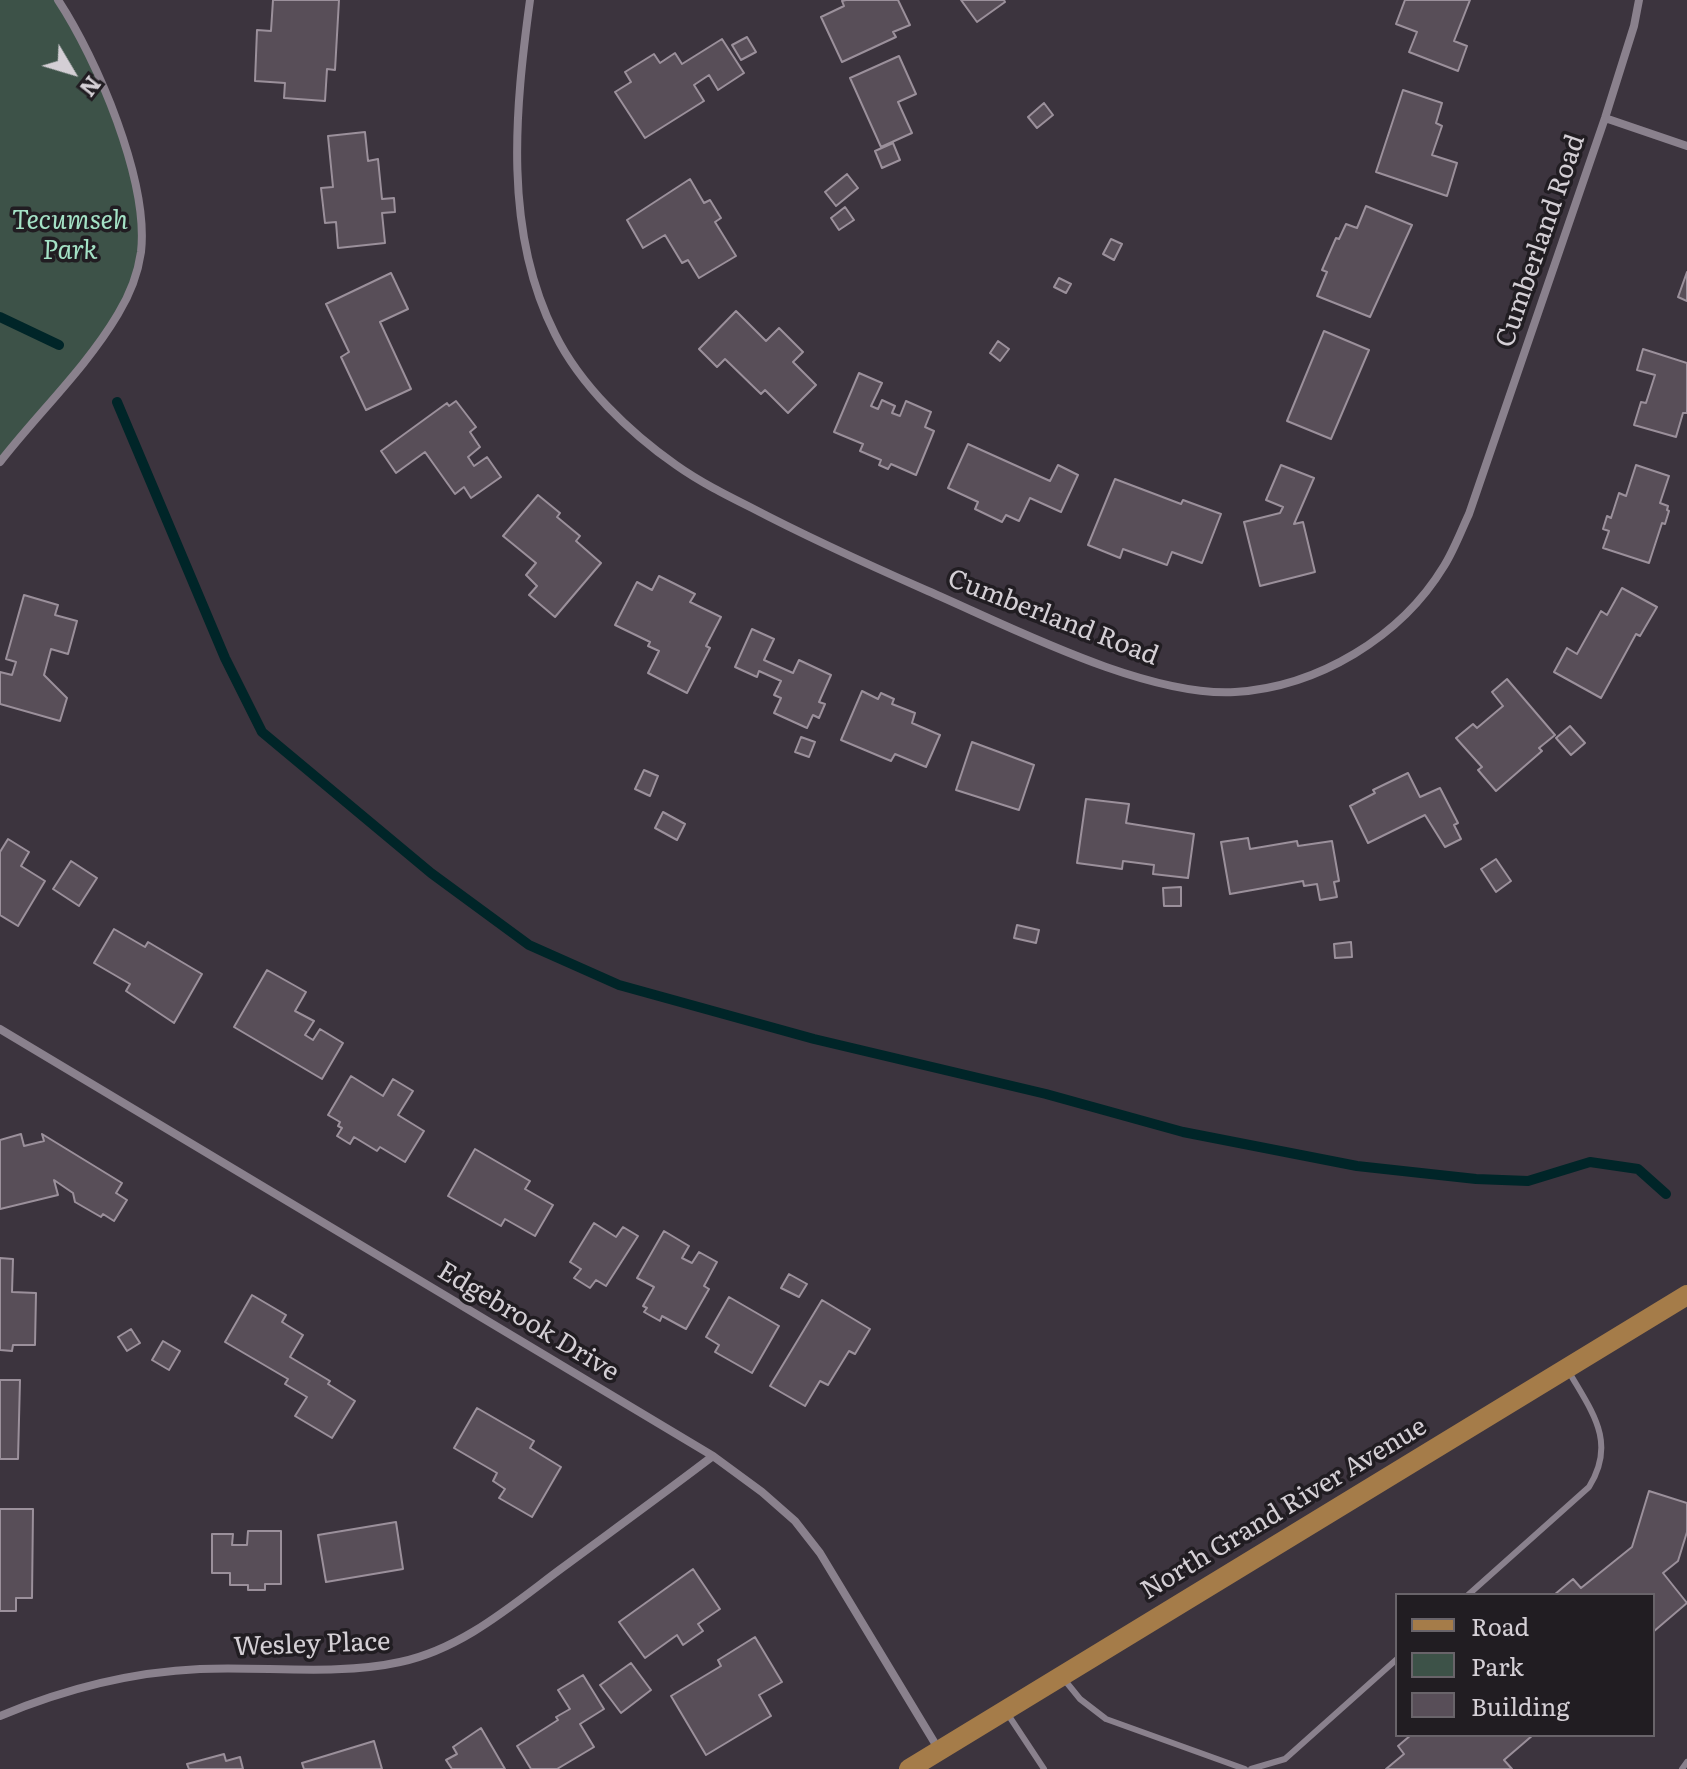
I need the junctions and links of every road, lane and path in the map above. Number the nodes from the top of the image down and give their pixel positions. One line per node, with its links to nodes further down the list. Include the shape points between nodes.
1 (58, 0): 6 (street, via 118,125 137,188 141,252 118,315)
2 (530, 0): 4 (street, Cumberland Road, via 516,142 525,243 555,335 589,385 631,430 677,466 813,540 1053,645 1189,689 1234,692 1329,669 1378,638 1415,604 1444,566 1469,514)
3 (1639, 0): 4 (street, Cumberland Road)
4 (1605, 118): 5 (street)
5 (1687, 146)
6 (0, 462)
7 (0, 1029): 10 (street, Edgebrook Drive)
8 (1687, 1295): 9 (main road, North Grand River Avenue)
9 (1567, 1368): 11 (lane, via 1597,1420 1603,1449 1600,1470 1589,1487); 13 (main road, North Grand River Avenue)
10 (713, 1456): 15 (street, Wesley Place, via 487,1623 446,1647 400,1663 198,1669 115,1681 38,1700); 16 (street, Edgebrook Drive, via 795,1521 820,1553)
11 (1470, 1593)
12 (1395, 1661): 18 (lane, via 1285,1759)
13 (1061, 1675): 14 (main road, North Grand River Avenue); 18 (lane, via 1106,1719)
14 (1005, 1710): 16 (main road, North Grand River Avenue); 20 (lane)
15 (0, 1716)
16 (939, 1750): 19 (main road, North Grand River Avenue)
17 (1687, 1762): 21 (lane)
18 (1253, 1768)
19 (909, 1769)
20 (1044, 1769)
21 (1682, 1769)

